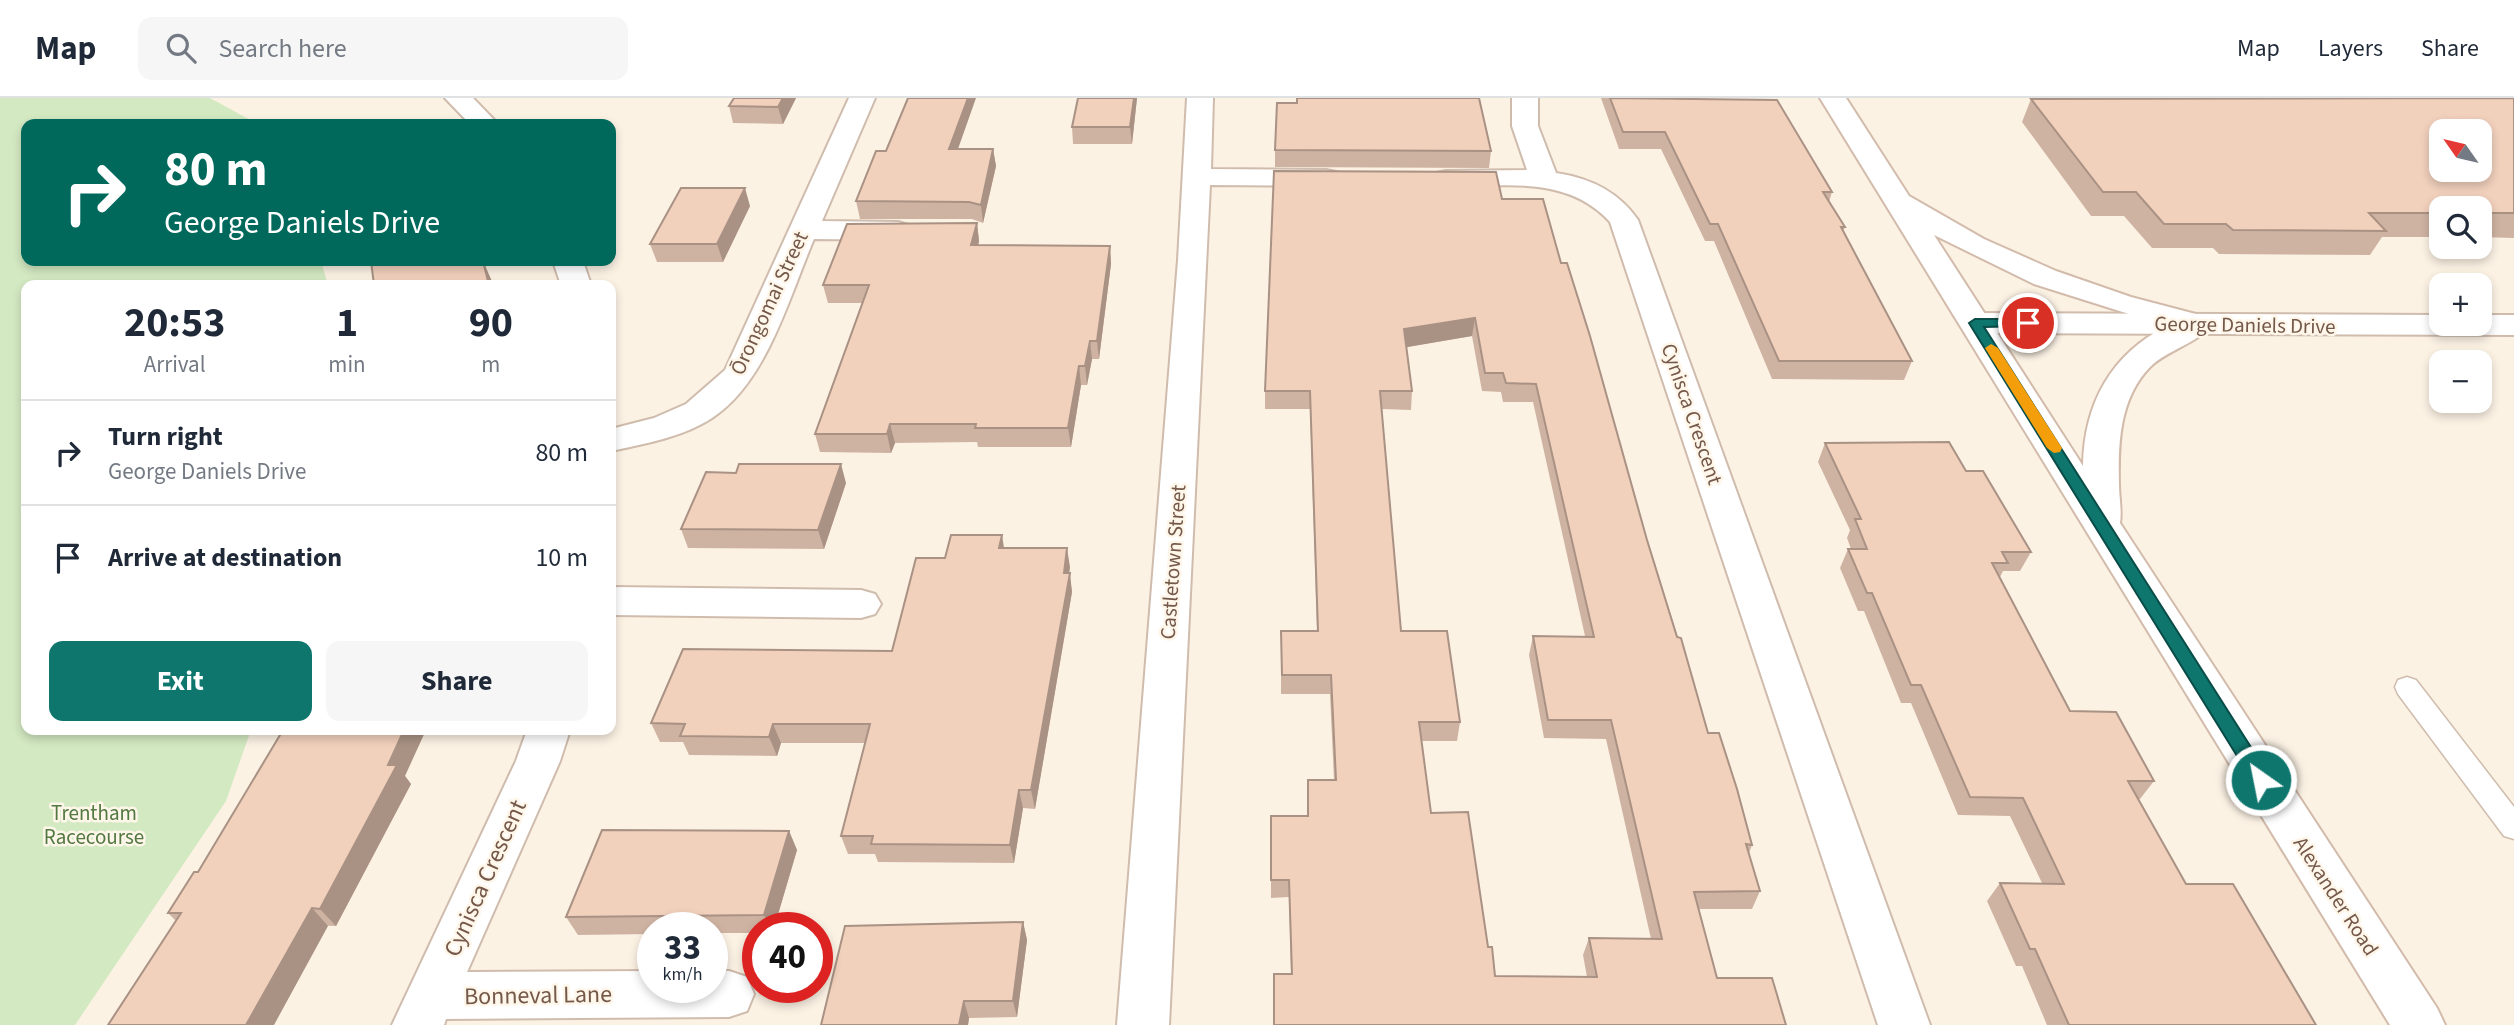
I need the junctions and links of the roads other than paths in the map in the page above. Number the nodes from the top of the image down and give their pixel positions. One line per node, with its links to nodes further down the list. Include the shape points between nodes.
1 (458, 98): 7 (street)
2 (862, 98): 13 (street, Ōrongomai Street)
3 (1200, 98): 8 (street, Castletown Street)
4 (1525, 98): 11 (street, via 1524,116)
5 (1817, 98): 12 (street, Alexander Road)
6 (1833, 98): 12 (street, Alexander Road)
7 (480, 119)
8 (1197, 177): 9 (street); 27 (street, Castletown Street)
9 (1353, 178)
10 (1408, 178): 11 (street, Cynisca Crescent)
11 (1545, 179): 28 (street, Cynisca Crescent, via 1594,192 1613,204 1624,220)
12 (1896, 197): 15 (street, Alexander Road); 16 (street, via 2011,264 2109,301)
13 (802, 230): 14 (street); 18 (street, Ōrongomai Street, via 740,373 725,393 683,421)
14 (919, 231)
15 (1975, 323): 16 (street, George Daniels Drive); 19 (street, Alexander Road)
16 (2196, 324): 17 (street, George Daniels Drive); 19 (street, via 2167,337 2140,359 2118,387 2104,416 2099,449)
17 (2514, 325)
18 (616, 439)
19 (2102, 525): 29 (street, Alexander Road)
20 (616, 601): 21 (street)
21 (861, 604)
22 (2407, 687): 24 (lane)
23 (546, 735): 26 (street, Cynisca Crescent)
24 (2514, 828)
25 (729, 994): 26 (street, Bonneval Lane)
26 (425, 1011)
27 (1143, 1025)
28 (1904, 1025)
29 (2419, 1025)

